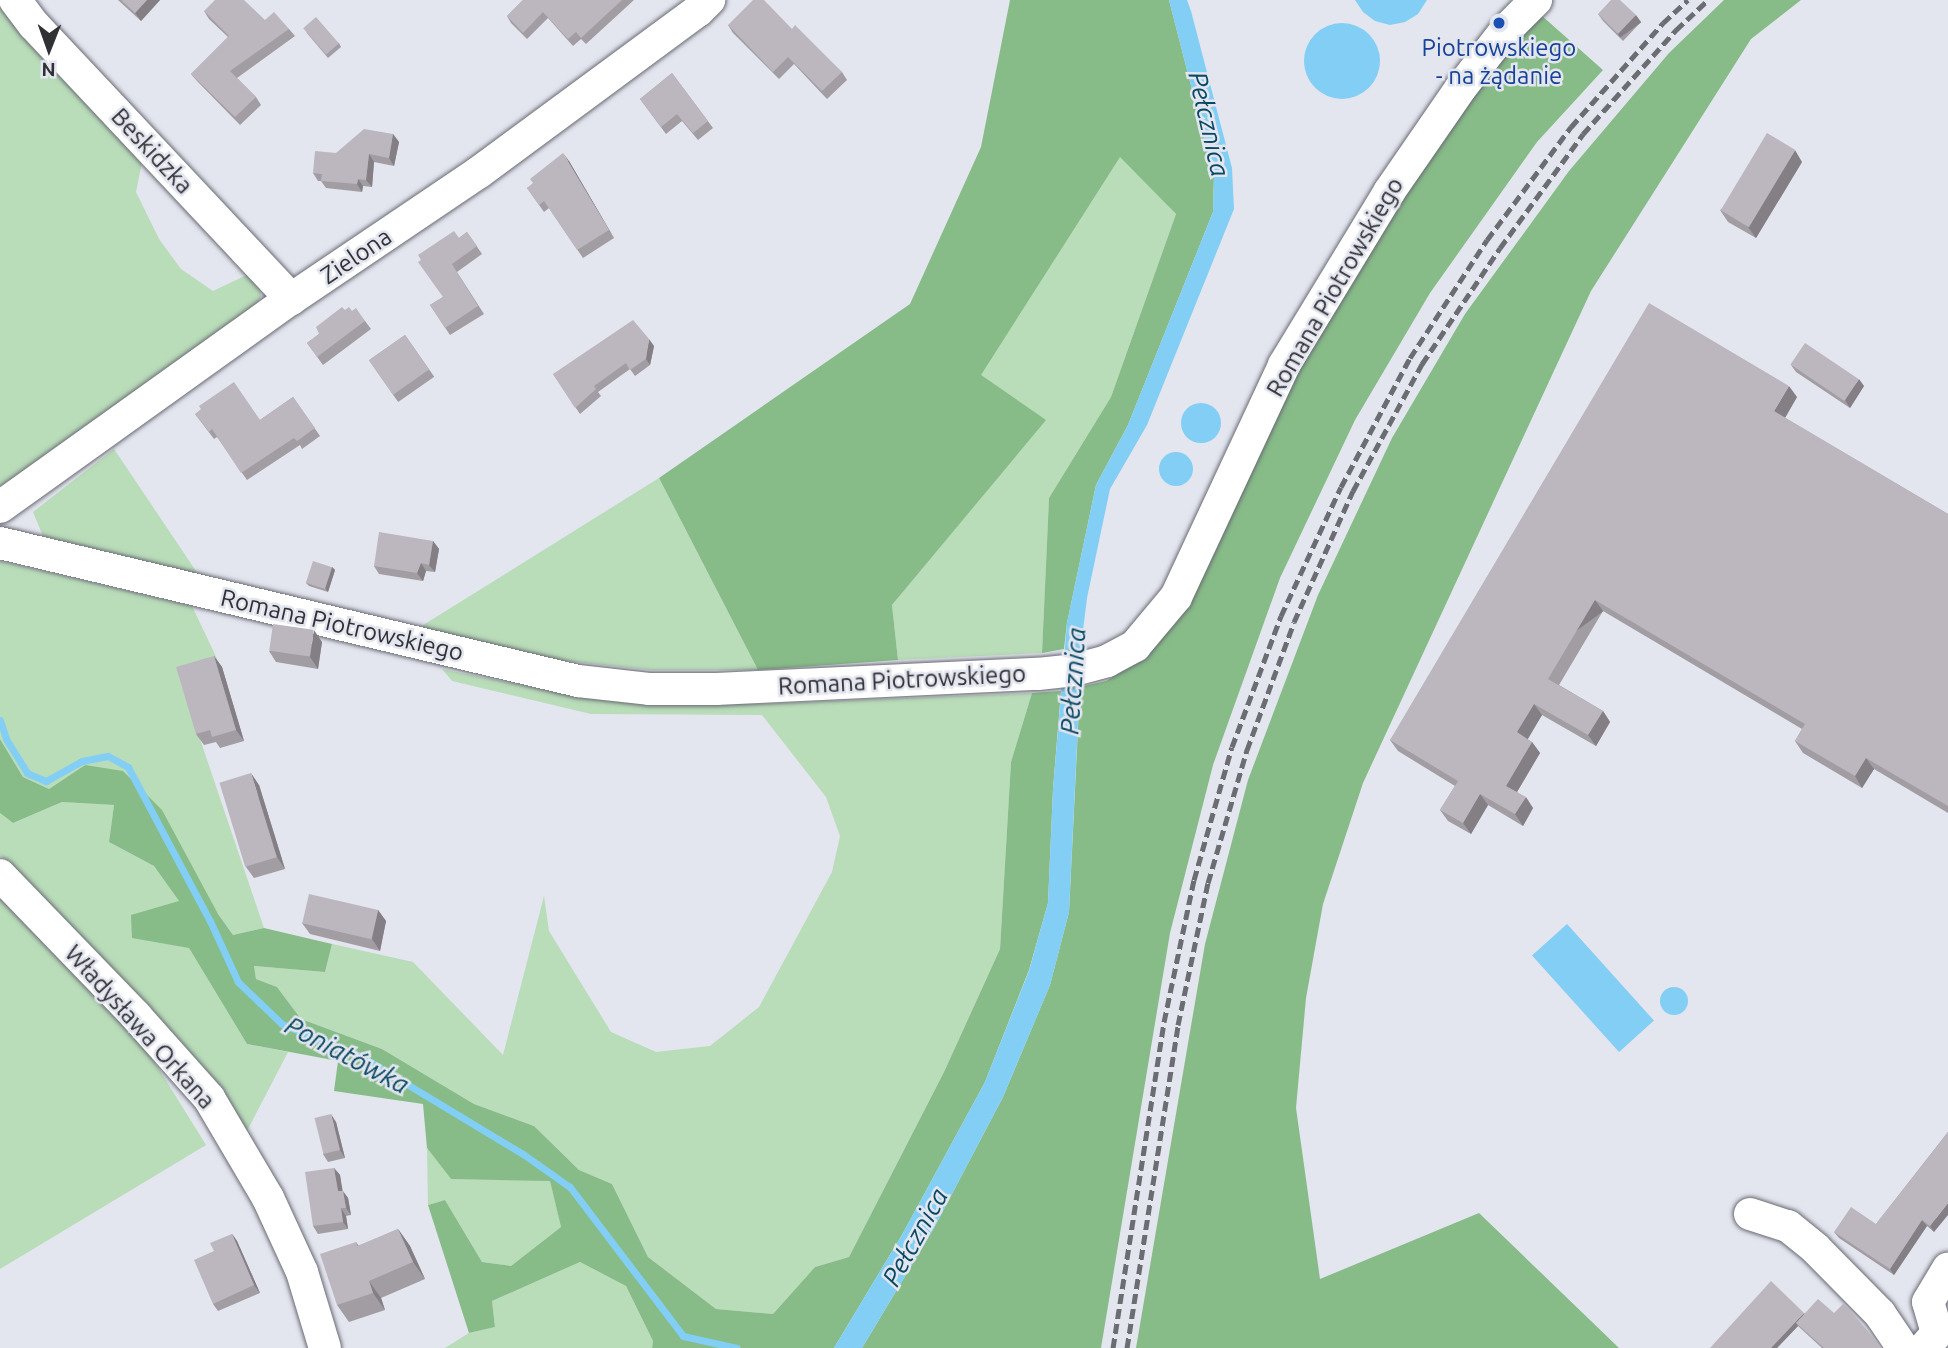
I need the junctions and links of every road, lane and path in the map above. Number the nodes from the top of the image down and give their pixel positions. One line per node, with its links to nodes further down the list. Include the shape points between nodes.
1 (15, 0): 4 (street, Beskidzka)
2 (709, 0): 4 (street, Zielona, via 478,173)
3 (1536, 0): 6 (street, Romana Piotrowskiego, via 1460,89 1389,191 1291,354 1177,597 1135,646 1107,661 1038,674 649,689 578,681)
4 (291, 299): 5 (street, Zielona)
5 (0, 507)
6 (0, 543)
7 (0, 875): 10 (street, Władysława Orkana, via 209,1098 268,1198)
8 (1750, 1214): 14 (street, via 1788,1226 1816,1249 1880,1314)
9 (1948, 1269): 11 (street, via 1928,1302)
10 (313, 1307): 12 (street, Władysława Orkana); 13 (street, Władysława Orkana)
11 (1936, 1341)
12 (314, 1348)
13 (325, 1348)
14 (1903, 1348)

